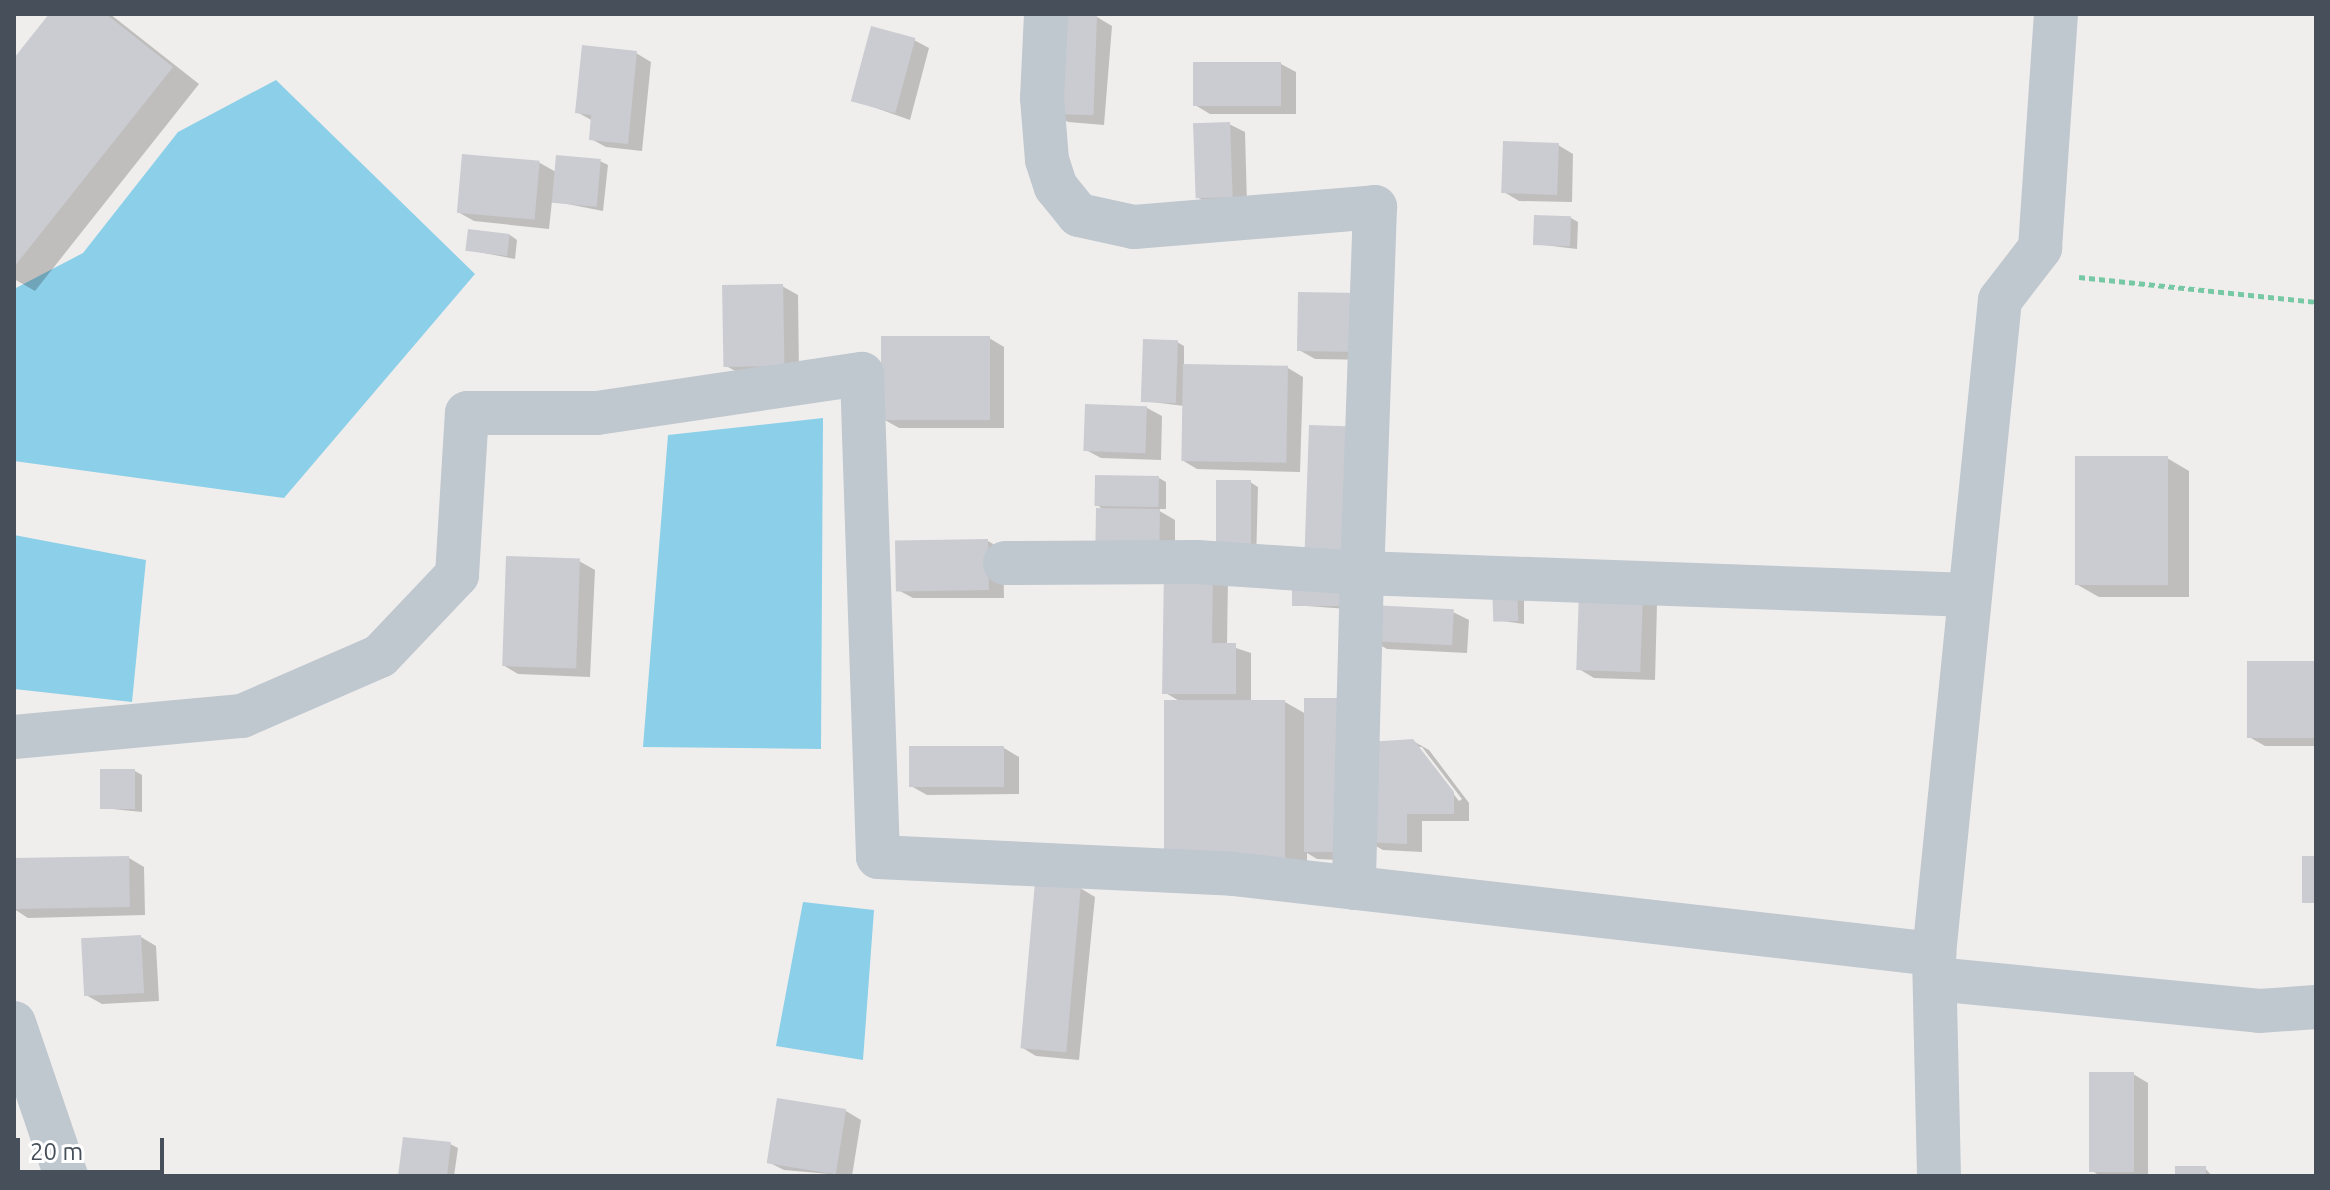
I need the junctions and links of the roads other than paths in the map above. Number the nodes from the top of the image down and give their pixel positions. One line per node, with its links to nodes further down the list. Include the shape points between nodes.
1 (1046, 14): 4 (street, via 1042,98 1047,160 1056,187 1079,215 1134,227 1375,207)
2 (2056, 14): 5 (street, via 2040,248 2000,300)
3 (1005, 563): 4 (street, via 1197,562)
4 (1362, 573): 5 (street); 7 (street)
5 (1970, 595): 8 (street)
6 (14, 737): 7 (street, via 242,716 380,656 457,575 467,413 597,413 862,374 878,857 1233,874)
7 (1354, 888): 8 (street)
8 (1935, 967): 9 (street, via 2259,1011); 12 (street)
9 (2316, 1007)
10 (14, 1023): 11 (street)
11 (66, 1176)
12 (1939, 1176)

